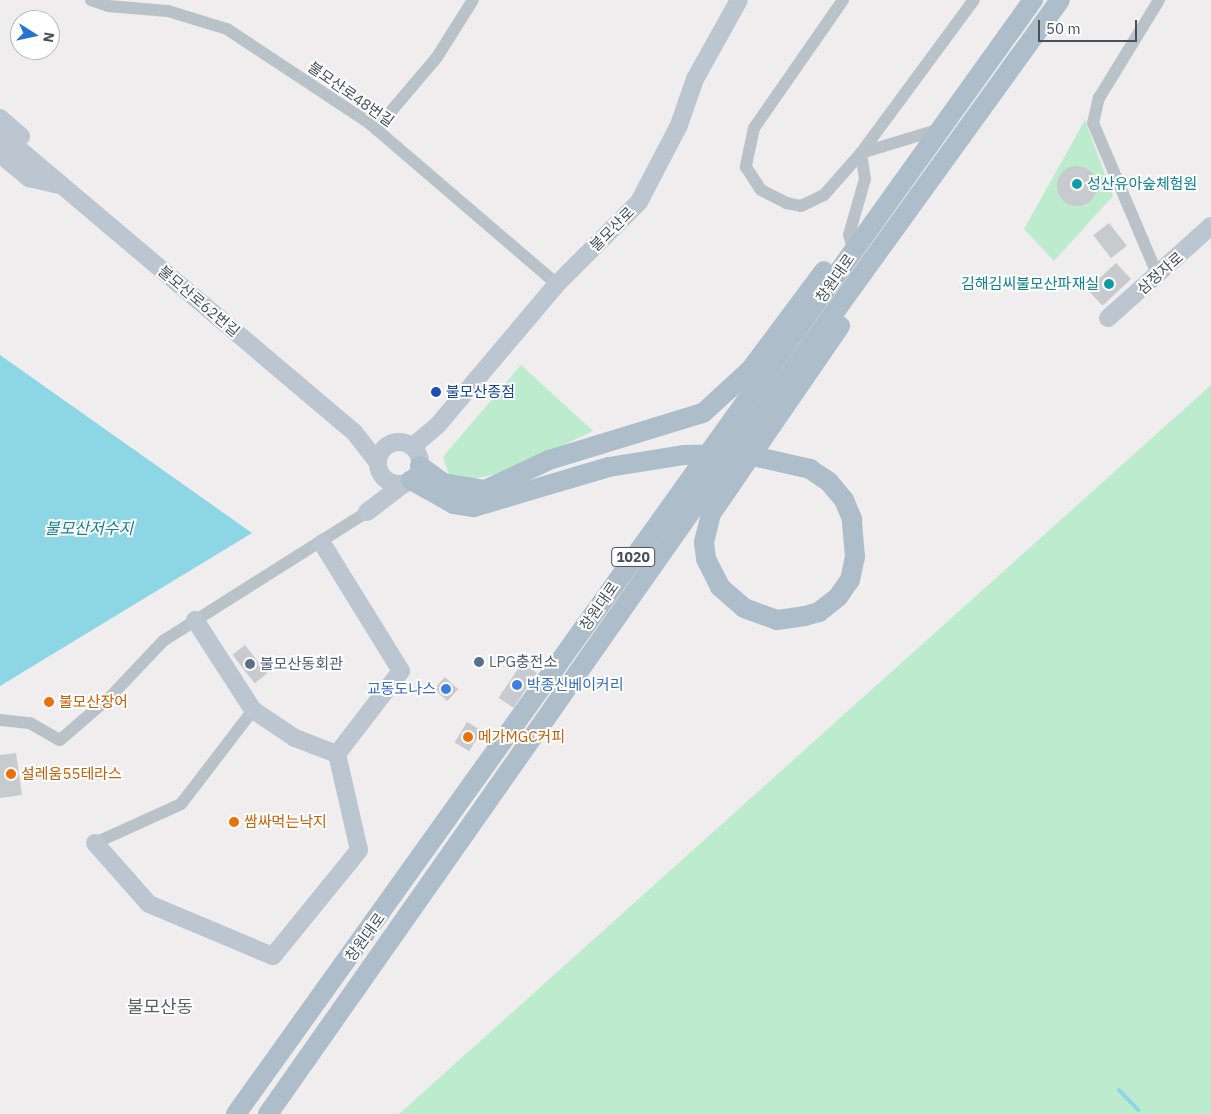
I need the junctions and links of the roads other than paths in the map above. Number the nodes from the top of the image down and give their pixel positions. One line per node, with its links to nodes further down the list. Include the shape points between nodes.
1 (91, 0): 11 (street, 불모산로48번길, via 108,6 168,11 227,29)
2 (473, 0): 11 (street, via 437,57)
3 (739, 0): 19 (street, 불모산로, via 695,79 679,125 639,202)
4 (843, 0): 13 (street, via 754,128 746,167 760,190 801,206 824,195)
5 (974, 0): 13 (street)
6 (1060, 0): 20 (main road, 창원대로 / 1020)
7 (1159, 0): 18 (street, via 1099,98 1093,123)
8 (1032, 1): 10 (main road, 창원대로 / 1020)
9 (0, 118): 15 (street, via 49,161)
10 (941, 129): 13 (street); 17 (main road, 창원대로 / 1020)
11 (376, 130): 19 (street, 불모산로48번길)
12 (0, 133): 15 (street, 불모산로62번길)
13 (861, 153): 17 (street, via 865,179 849,235)
14 (0, 154): 15 (street, via 29,178)
15 (63, 186): 22 (street, 불모산로62번길)
16 (1211, 226): 18 (street, 삼정자로)
17 (850, 256): 25 (main road, via 830,263 752,369 703,414 549,460 485,490 443,483); 34 (main road, 창원대로 / 1020)
18 (1158, 276): 21 (street, 삼정자로)
19 (557, 284): 25 (street, 불모산로, via 437,426)
20 (844, 299): 25 (main road, bridge, via 839,329 712,514 705,535 706,559 720,587 744,608 777,620 819,612 838,597 850,580 855,557 852,519 844,500 829,482 810,469 744,454 683,455 609,468 474,507 454,504); 35 (main road, 창원대로 / 1020)
21 (1108, 318)
22 (354, 432): 23 (street); 24 (street)
23 (393, 442): 24 (street, via 382,450); 25 (street)
24 (378, 463): 26 (street)
25 (414, 467): 26 (street); 27 (street, 불모산로)
26 (387, 480): 27 (street)
27 (367, 512): 28 (street)
28 (322, 542): 29 (street); 32 (street, via 401,671)
29 (195, 620): 30 (street); 31 (street, via 163,640 111,696 60,740 30,723)
30 (253, 710): 32 (street, via 295,738); 33 (street, via 181,804)
31 (0, 720)
32 (337, 754): 33 (street, via 360,850 273,956 149,904)
33 (95, 843)
34 (236, 1114)
35 (268, 1114)

